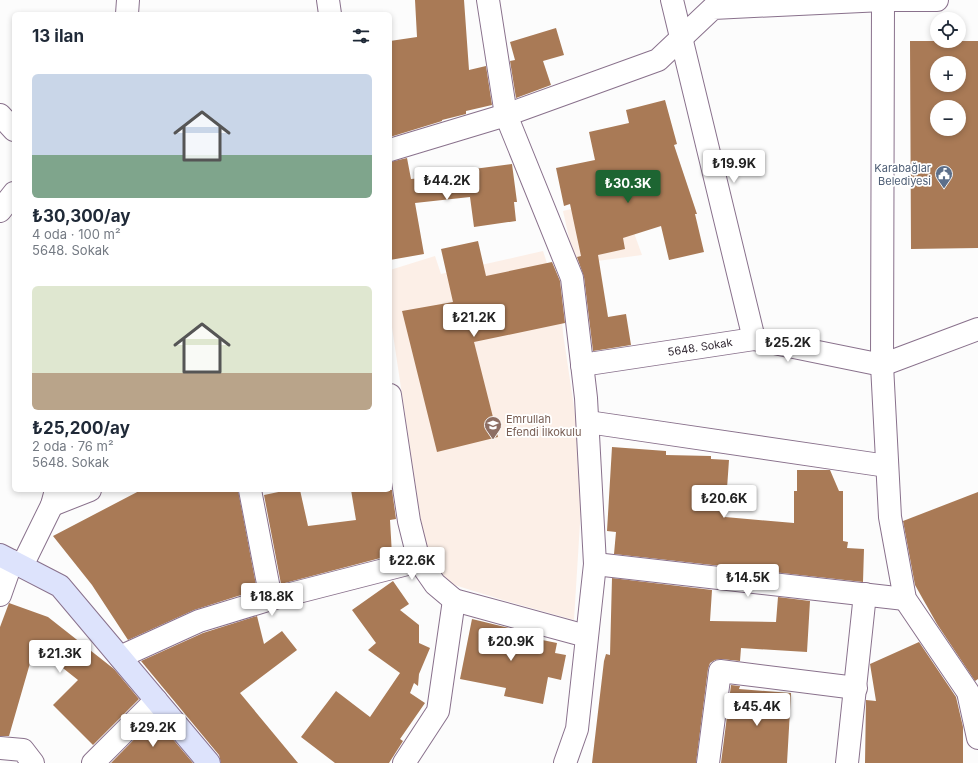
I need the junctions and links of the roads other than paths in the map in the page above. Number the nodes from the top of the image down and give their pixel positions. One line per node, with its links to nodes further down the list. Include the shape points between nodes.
1 (128, 0): 7 (street)
2 (328, 0): 8 (street)
3 (488, 0): 11 (street)
4 (672, 0): 9 (street)
5 (883, 0): 6 (street); 9 (street, via 713,8); 19 (street)
6 (937, 0)
7 (126, 12)
8 (330, 12)
9 (681, 38): 11 (street, via 658,60); 17 (street)
10 (0, 115): 12 (street)
11 (506, 115): 13 (street); 18 (street, via 572,278)
12 (12, 128)
13 (392, 149)
14 (12, 196): 15 (street)
15 (0, 211)
16 (978, 329): 19 (street)
17 (754, 339): 18 (street, 5648. Sokak); 19 (street, 5648. Sokak)
18 (582, 365): 21 (street)
19 (882, 365): 23 (street)
20 (392, 422): 22 (street)
21 (588, 422): 23 (street); 29 (street)
22 (394, 448): 28 (street)
23 (887, 466): 33 (street, via 890,517)
24 (81, 492): 26 (street)
25 (250, 492): 32 (street)
26 (54, 498): 27 (street)
27 (11, 561): 30 (street); 36 (main road, via 60,586)
28 (419, 561): 32 (street); 34 (street, via 435,584)
29 (595, 564): 31 (street); 35 (street)
30 (0, 594)
31 (865, 594): 33 (street); 37 (street)
32 (271, 599): 36 (street, via 199,622)
33 (905, 599): 38 (street)
34 (454, 600): 35 (street); 45 (street, via 438,711)
35 (586, 636): 46 (street, via 577,729)
36 (120, 657): 39 (main road)
37 (856, 688): 47 (street, via 720,671); 48 (street)
38 (973, 690): 40 (street)
39 (156, 700): 43 (street); 44 (main road)
40 (978, 738)
41 (0, 748): 42 (street, via 23,750)
42 (33, 763)
43 (93, 763)
44 (209, 763)
45 (404, 763)
46 (565, 763)
47 (708, 763)
48 (847, 763)

